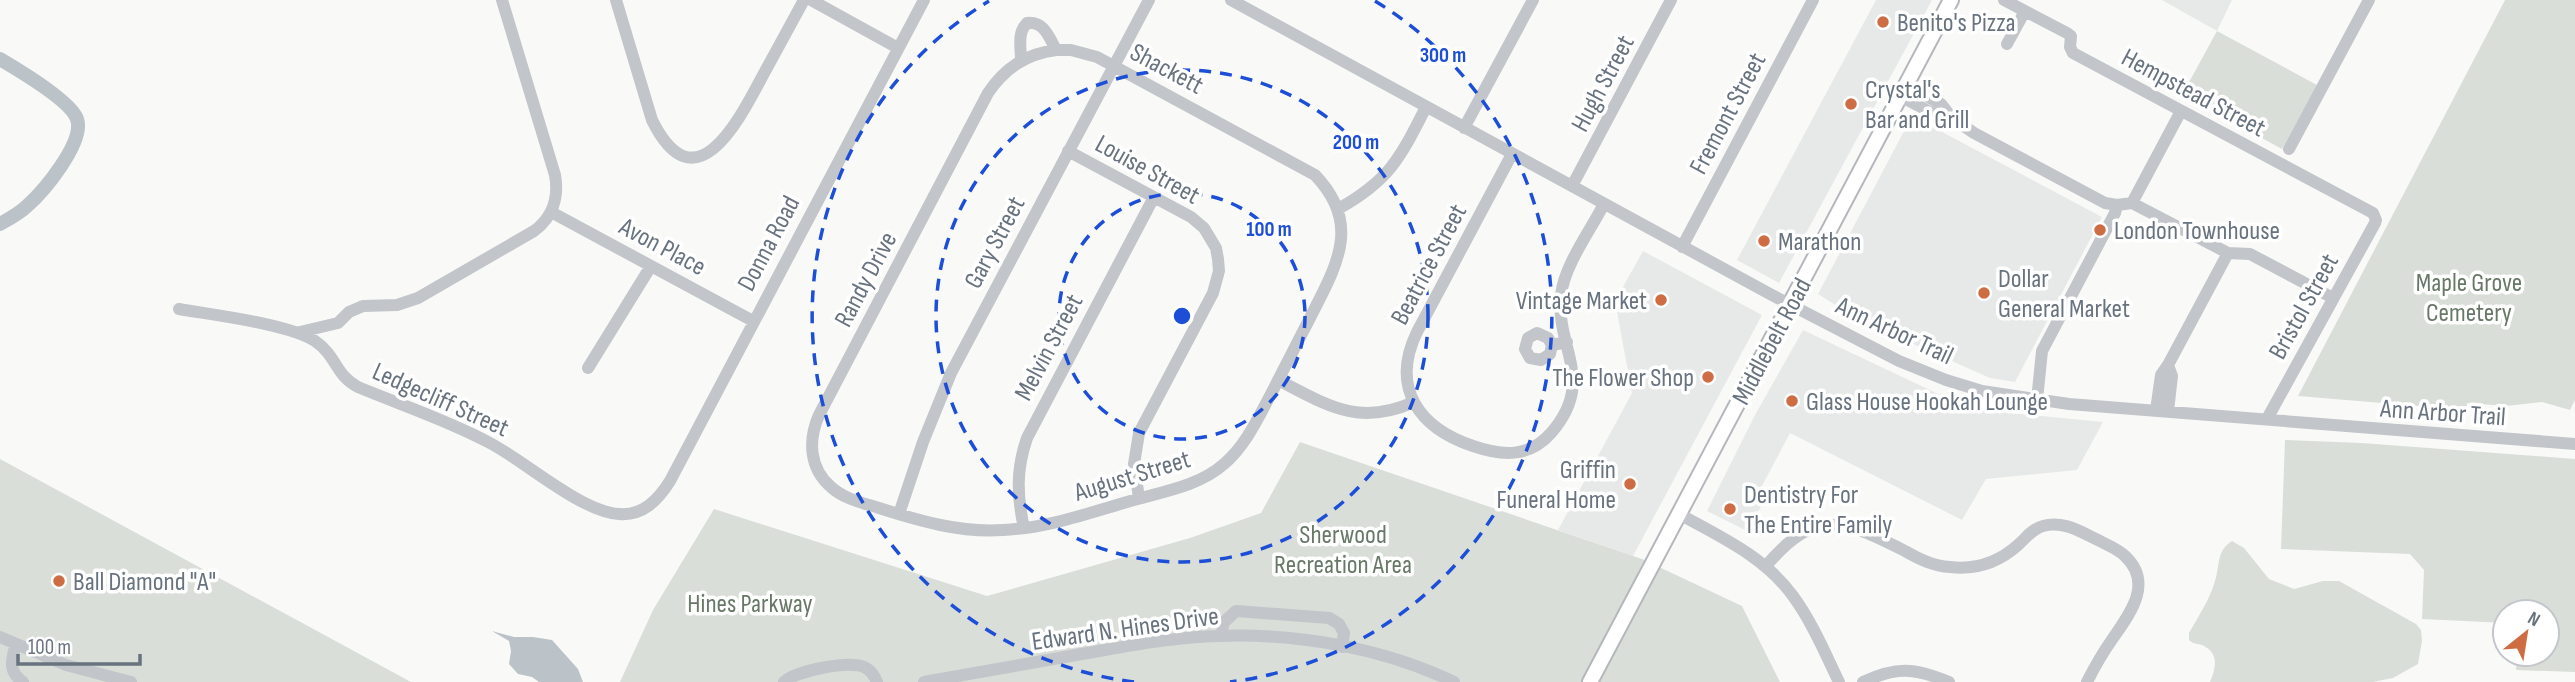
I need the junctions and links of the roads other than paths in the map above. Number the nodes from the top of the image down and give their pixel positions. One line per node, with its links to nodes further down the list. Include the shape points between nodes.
1 (502, 0): 35 (street, via 555,175)
2 (616, 0): 3 (street, via 657,132 673,150 695,157 708,153 730,133)
3 (804, 0)
4 (811, 0): 17 (street)
5 (924, 0): 17 (street, Donna Road)
6 (1149, 0): 20 (street, Gary Street)
7 (1231, 0): 14 (street, Ann Arbor Trail)
8 (1533, 0): 25 (street)
9 (1671, 0): 29 (street, Hugh Street)
10 (1813, 0): 37 (street, Fremont Street)
11 (1951, 0): 21 (main road, Middlebelt Road)
12 (2004, 0): 15 (street, Hempstead Street)
13 (2369, 0): 26 (street)
14 (1250, 5): 22 (street, Ann Arbor Trail)
15 (2025, 11): 16 (street); 23 (street, Hempstead Street, via 2071,36 2073,53)
16 (2007, 44)
17 (898, 48): 43 (street, Donna Road)
18 (1056, 50): 19 (street, Shackett); 19 (street, via 1042,27 1027,23 1020,36); 20 (street, Shackett, via 1086,52)
19 (1021, 60): 24 (street, Shackett, via 995,83)
20 (1114, 65): 27 (street, Gary Street); 34 (street, Shackett, via 1306,168 1325,185)
21 (1903, 90): 33 (street, via 1930,112 1952,118 2032,166); 41 (main road, Middlebelt Road)
22 (1426, 107): 25 (street, Ann Arbor Trail); 34 (street, via 1388,173)
23 (2181, 111): 31 (street); 36 (street, Hempstead Street)
24 (974, 120): 54 (street, Randy Drive, via 819,415 811,436)
25 (1464, 128): 28 (street, Ann Arbor Trail)
26 (2289, 149)
27 (1068, 151): 30 (street, Louise Street); 57 (street, Gary Street, via 951,373)
28 (1512, 154): 29 (street, Ann Arbor Trail); 50 (street, Beatrice Street, via 1413,340 1407,371)
29 (1572, 186): 32 (street, Ann Arbor Trail)
30 (1154, 197): 55 (street, Louise Street, via 1204,228 1216,248 1219,271 1213,293 1139,433 1134,464); 59 (street, Melvin Street, via 1027,438 1017,481)
31 (2132, 203): 33 (street); 38 (street)
32 (1604, 204): 37 (street, Ann Arbor Trail); 45 (street, via 1563,284 1561,309)
33 (2117, 205): 49 (street, via 2042,351)
34 (1338, 209): 48 (street, August Street, via 1342,236 1338,262)
35 (551, 212): 39 (street, Avon Place); 44 (street, via 534,231 418,298 397,305 363,306 338,323)
36 (2375, 216): 40 (street, Bristol Street)
37 (1682, 247): 41 (street, Ann Arbor Trail)
38 (2228, 253): 40 (street, via 2250,254); 51 (street, via 2161,375)
39 (651, 266): 43 (street, Avon Place); 47 (street)
40 (2333, 298): 52 (street, Bristol Street)
41 (1790, 305): 49 (street, Ann Arbor Trail, via 1921,370 1982,391); 58 (main road, Middlebelt Road)
42 (180, 309): 44 (street, Ledgecliff Street)
43 (753, 321): 56 (street, Donna Road, via 670,481)
44 (300, 332): 56 (street, Ledgecliff Street, via 331,354 350,383 489,442 595,509 623,514)
45 (1567, 341): 46 (street); 50 (street, via 1573,384 1570,399 1551,433 1521,452 1496,453 1446,436 1426,420)
46 (1552, 345)
47 (588, 368)
48 (1278, 380): 50 (street, via 1329,407 1351,413 1378,414); 55 (street, August Street, via 1247,439 1225,463 1195,482)
49 (2037, 400): 51 (street, Ann Arbor Trail)
50 (1414, 402)
51 (2162, 411): 52 (street, Ann Arbor Trail)
52 (2267, 419): 53 (street, Ann Arbor Trail)
53 (2575, 444)
54 (815, 463): 57 (street, August Street, via 838,493)
55 (1139, 498): 59 (street, August Street)
56 (650, 505)
57 (899, 514): 59 (street, August Street, via 960,529)
58 (1679, 514): 60 (street); 71 (main road, Middlebelt Road)
59 (1024, 528)
60 (1766, 566): 72 (street, via 1800,605); 75 (street, via 1796,536 1824,525 1860,529 1923,561 1969,569 2000,558 2042,526 2071,527 2125,556 2139,586 2130,614)
61 (1222, 636): 64 (street, Edward N. Hines Drive, via 1272,637); 64 (street, via 1223,623 1236,611 1329,618 1344,633); 69 (street, Edward N. Hines Drive, via 1146,643)
62 (0, 637): 63 (street)
63 (16, 644): 65 (street, via 10,662); 66 (street)
64 (1342, 647): 70 (street, Edward N. Hines Drive, via 1400,661)
65 (23, 682)
66 (131, 682)
67 (783, 682): 68 (street, via 793,674 856,665 866,668)
68 (877, 682)
69 (924, 682)
70 (1454, 682)
71 (1590, 682)
72 (1839, 682)
73 (1863, 682): 74 (street, via 1904,670)
74 (1949, 682)
75 (2087, 682)

